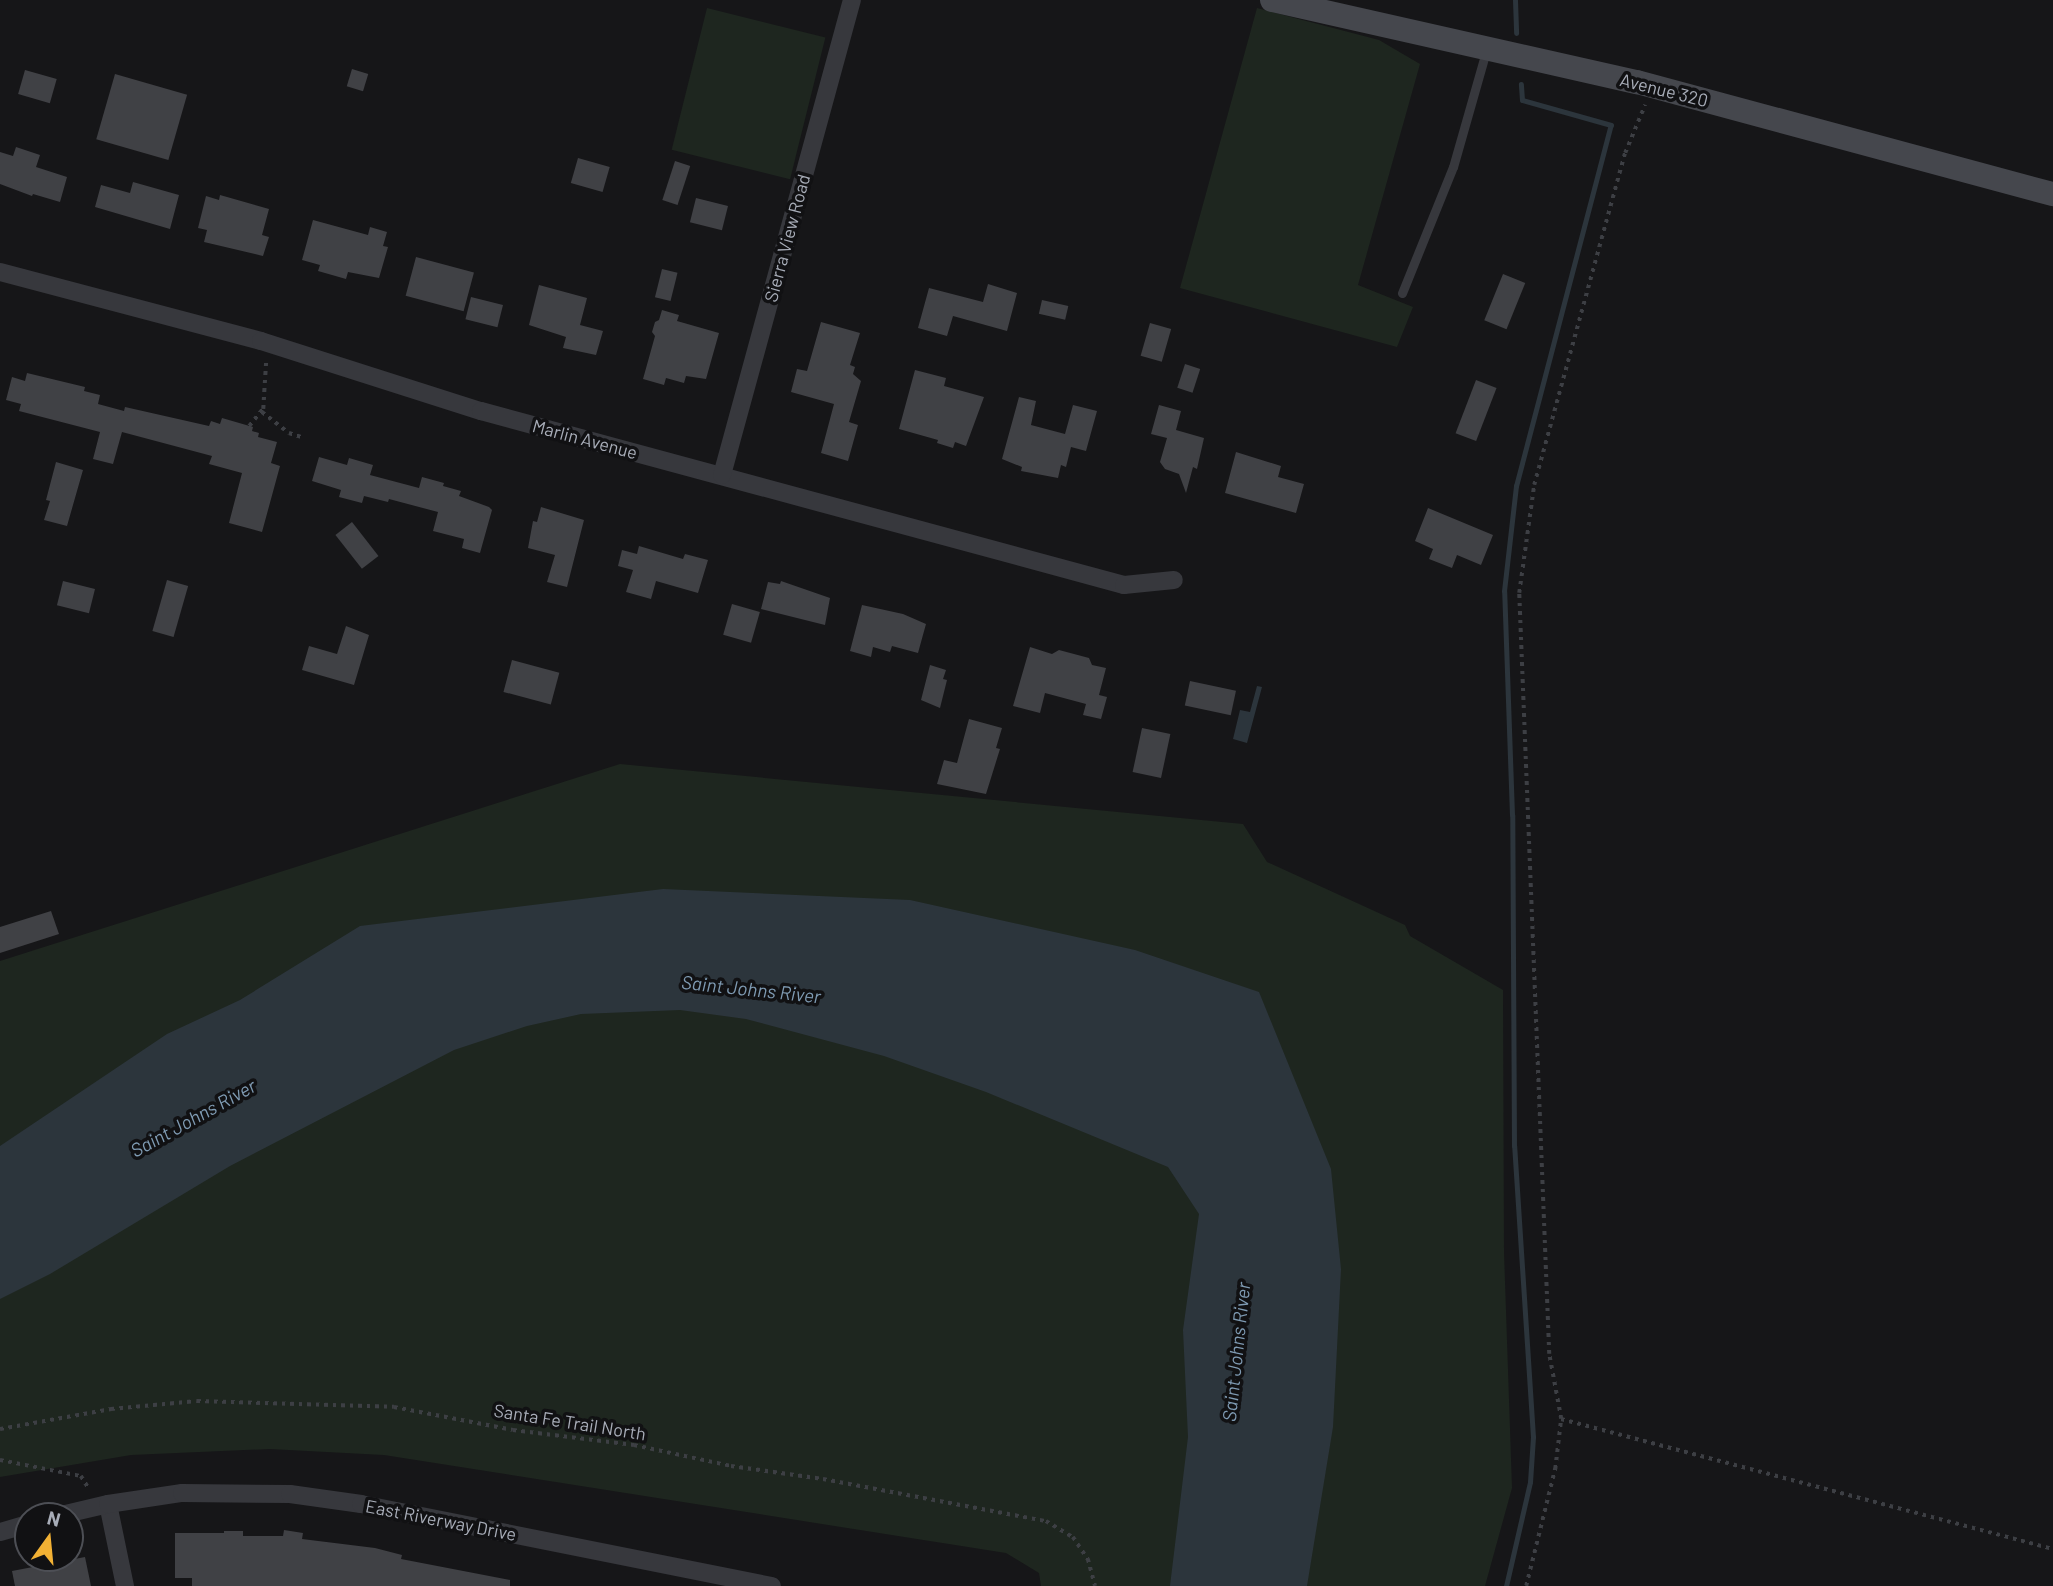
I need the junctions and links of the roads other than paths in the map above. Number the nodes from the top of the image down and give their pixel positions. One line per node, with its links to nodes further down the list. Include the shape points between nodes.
1 (852, 0): 7 (street, Sierra View Road)
2 (1272, 0): 3 (street, Avenue 320)
3 (1486, 49): 4 (street, Avenue 320, via 1653,87); 6 (lane, via 1453,167)
4 (2053, 194)
5 (0, 272): 7 (street, Marlin Avenue, via 270,344 481,411)
6 (1402, 293)
7 (722, 475): 8 (street, Marlin Avenue, via 1124,585)
8 (1174, 580)
9 (107, 1504): 10 (street, East Riverway Drive); 11 (street); 12 (street, East Riverway Drive, via 182,1493 289,1494 361,1504)
10 (84, 1510)
11 (125, 1586)
12 (772, 1586)

